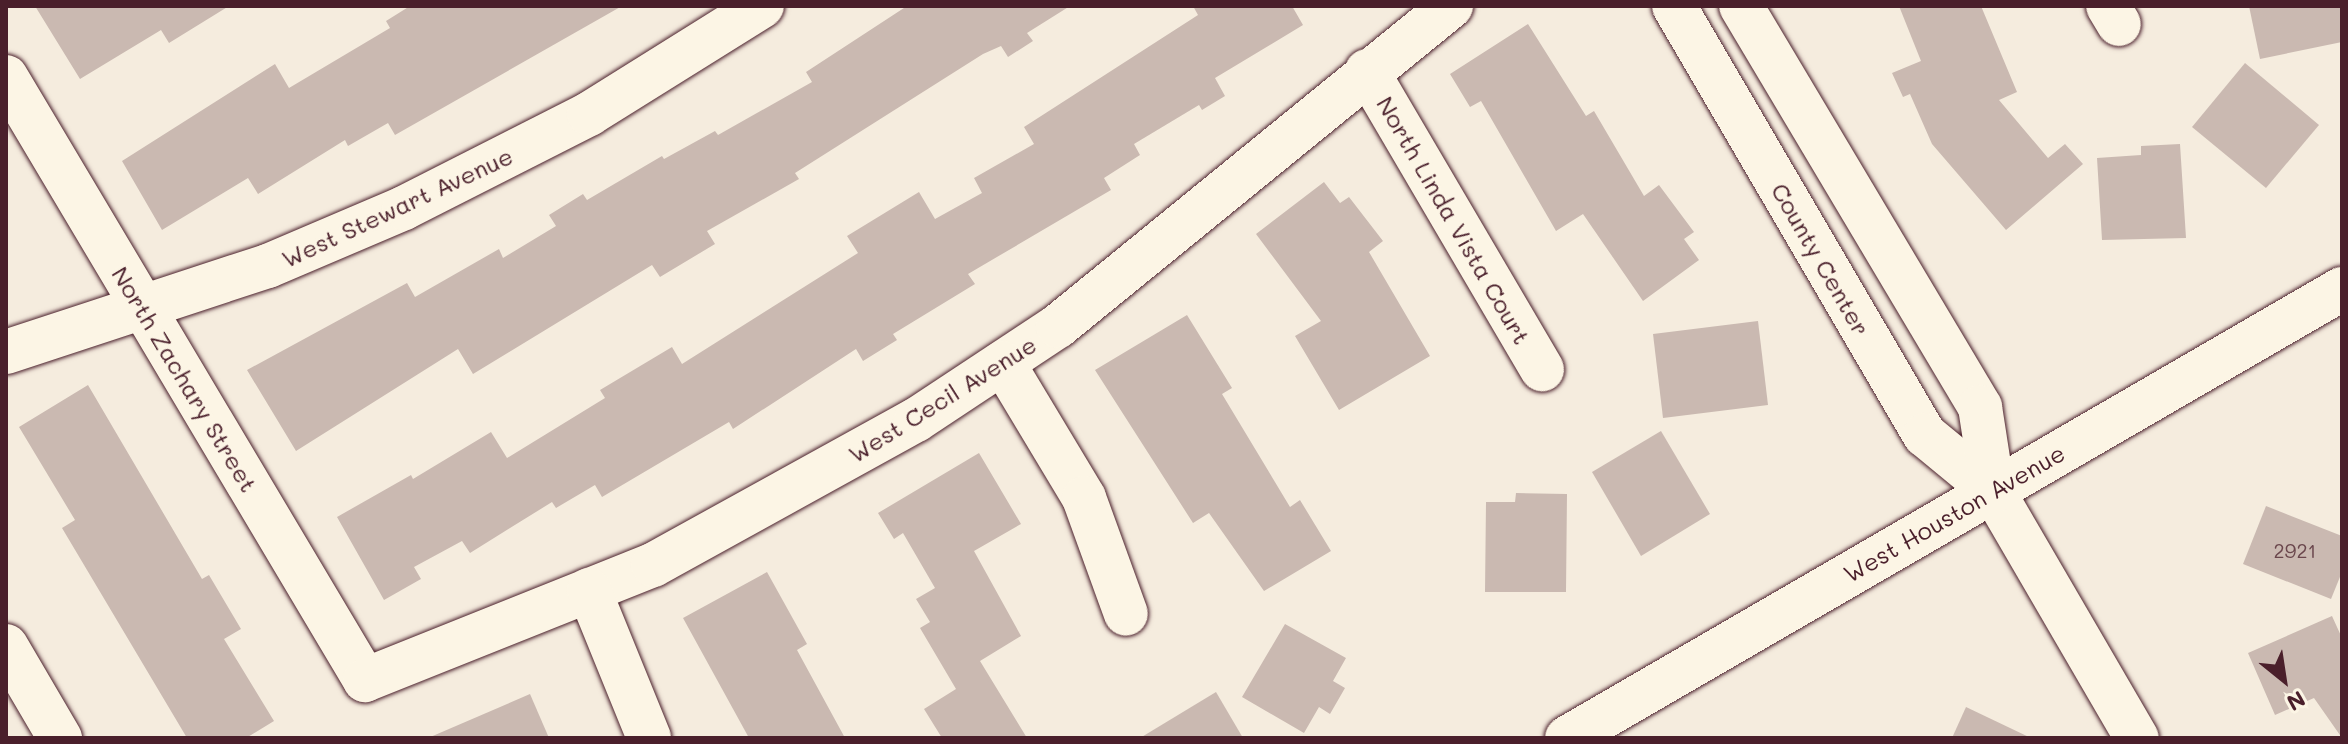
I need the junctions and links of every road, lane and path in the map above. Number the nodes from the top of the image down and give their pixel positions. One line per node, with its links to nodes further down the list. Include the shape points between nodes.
1 (762, 6): 8 (street, West Stewart Avenue, via 658,75 497,163 268,266)
2 (1451, 6): 5 (street, West Cecil Avenue)
3 (1674, 6): 12 (street, County Center, via 1925,435)
4 (1741, 6): 12 (street, County Center, via 1980,407)
5 (1367, 71): 10 (street, West Cecil Avenue, via 1211,204 1058,326); 11 (street, North Linda Vista Court)
6 (6, 77): 8 (street, North Zachary Street)
7 (2342, 289): 12 (street, West Houston Avenue)
8 (143, 308): 9 (street, West Stewart Avenue); 16 (street, North Zachary Street)
9 (6, 352)
10 (1003, 363): 13 (street, West Cecil Avenue, via 916,420 667,557); 14 (street, via 1084,498)
11 (1542, 369)
12 (1993, 491): 19 (street, West Houston Avenue); 20 (street, County Center)
13 (589, 590): 16 (street, West Cecil Avenue); 18 (street)
14 (1126, 614)
15 (6, 646): 17 (street)
16 (365, 680)
17 (60, 738)
18 (649, 738)
19 (1567, 738)
20 (2137, 738)

